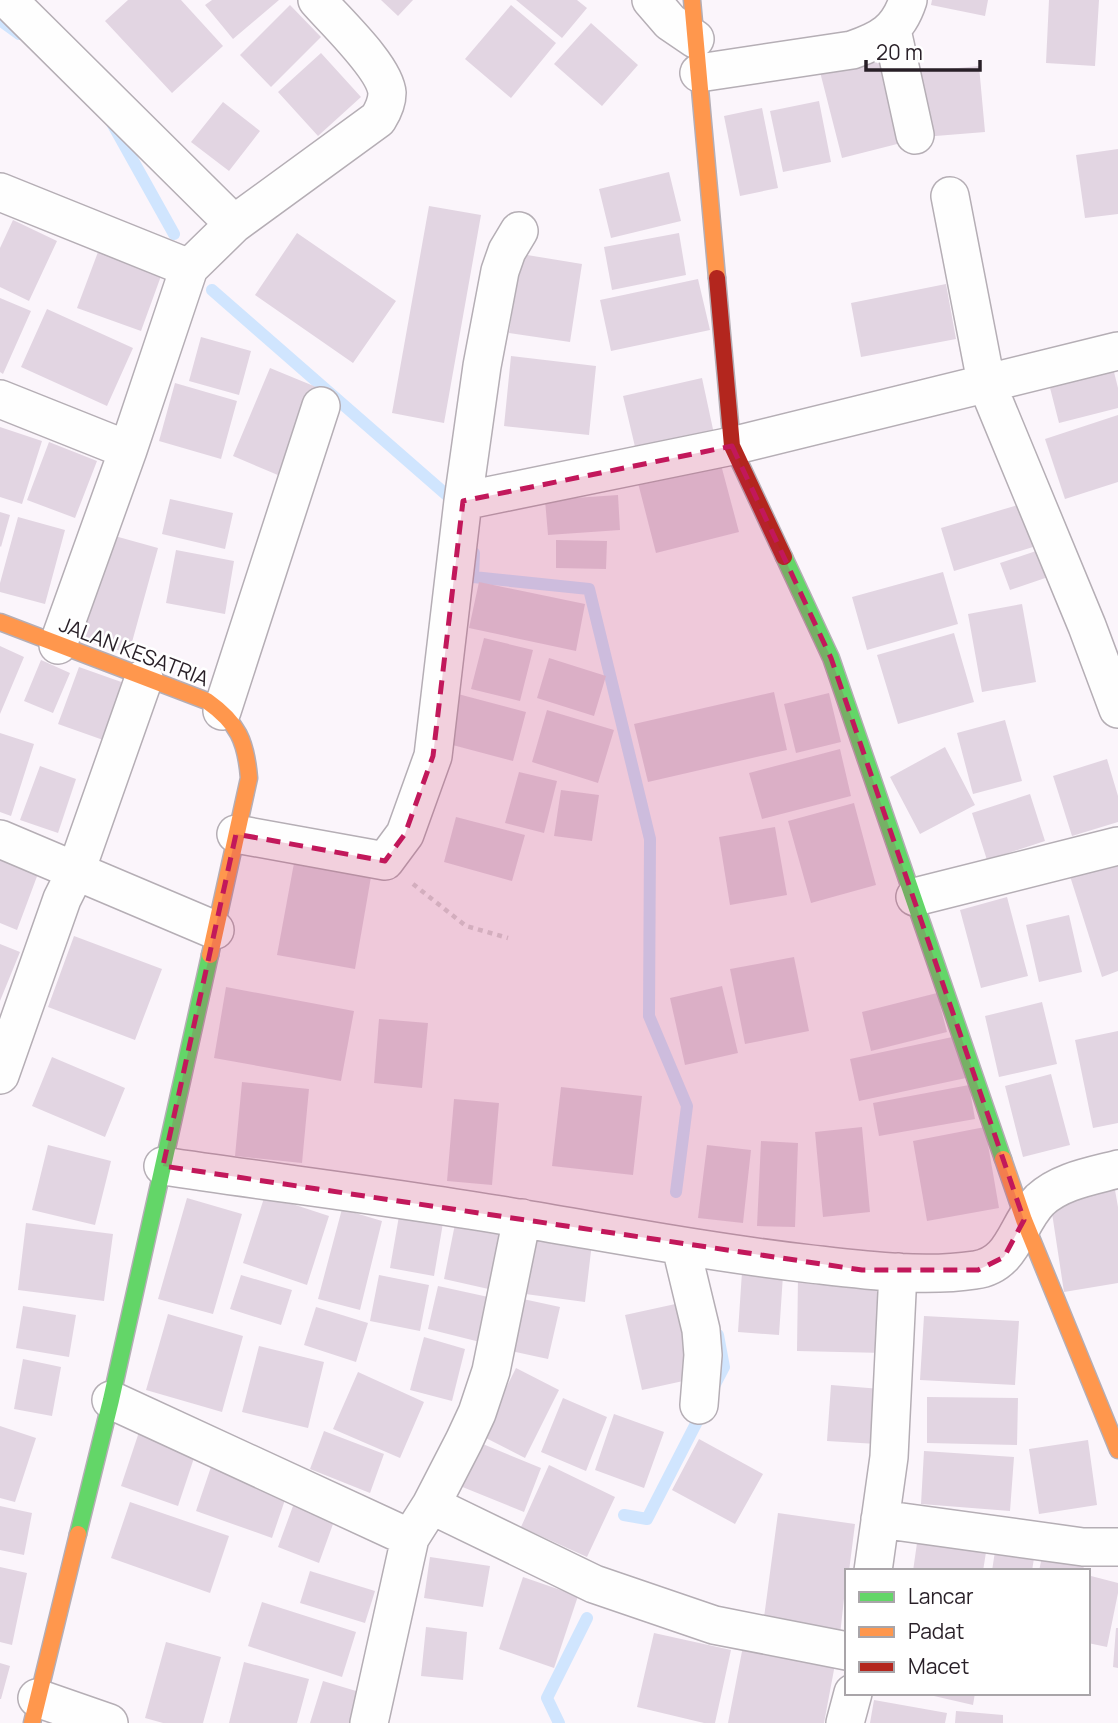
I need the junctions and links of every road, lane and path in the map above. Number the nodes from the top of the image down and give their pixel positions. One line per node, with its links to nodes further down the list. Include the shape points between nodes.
1 (8, 0): 10 (street)
2 (317, 0): 10 (street, via 379,71 387,95 384,108 378,119)
3 (651, 0): 6 (street)
4 (692, 0): 6 (street)
5 (900, 15): 6 (street, via 876,41 852,50); 7 (street)
6 (697, 56): 17 (street)
7 (915, 135)
8 (0, 192): 12 (street)
9 (950, 195): 14 (street)
10 (234, 224): 12 (street)
11 (519, 231): 19 (street, via 500,271)
12 (190, 268): 18 (street)
13 (1118, 351): 14 (street)
14 (986, 382): 17 (street); 23 (street)
15 (0, 399): 18 (street)
16 (321, 407): 24 (street)
17 (732, 446): 19 (street); 30 (street, via 831,657)
18 (128, 450): 21 (street)
19 (463, 500): 28 (street, via 433,756 404,834)
20 (0, 622): 21 (street, JALAN KESATRIA)
21 (58, 645): 22 (street, JALAN KESATRIA)
22 (144, 678): 24 (street, JALAN KESATRIA); 29 (street)
23 (1118, 709)
24 (222, 711): 25 (street, JALAN KESATRIA, via 235,724 248,758 249,778)
25 (236, 834): 28 (street); 31 (street)
26 (0, 839): 29 (street)
27 (1118, 846): 30 (street)
28 (385, 861): 32 (path, via 466,926)
29 (76, 871): 31 (street); 33 (street)
30 (915, 897): 37 (street)
31 (215, 930): 34 (street)
32 (508, 938)
33 (2, 1063)
34 (163, 1166): 36 (street); 40 (street)
35 (1118, 1169): 37 (street, via 1053,1190)
36 (522, 1218): 38 (street); 43 (street, via 485,1391)
37 (1024, 1220): 39 (street, via 1009,1251 994,1264 968,1271); 42 (street)
38 (681, 1247): 39 (street); 41 (street, via 702,1342)
39 (898, 1272): 44 (street, via 889,1457)
40 (111, 1400): 45 (street); 50 (street)
41 (699, 1405)
42 (1118, 1450)
43 (431, 1505): 45 (street); 48 (street, via 594,1584 713,1625)
44 (880, 1519): 46 (street, via 1083,1547); 47 (street)
45 (410, 1538): 52 (street)
46 (1118, 1547)
47 (873, 1569)
48 (845, 1651)
49 (852, 1695): 53 (street)
50 (35, 1710): 51 (street)
51 (109, 1723)
52 (369, 1723)
53 (845, 1723)

